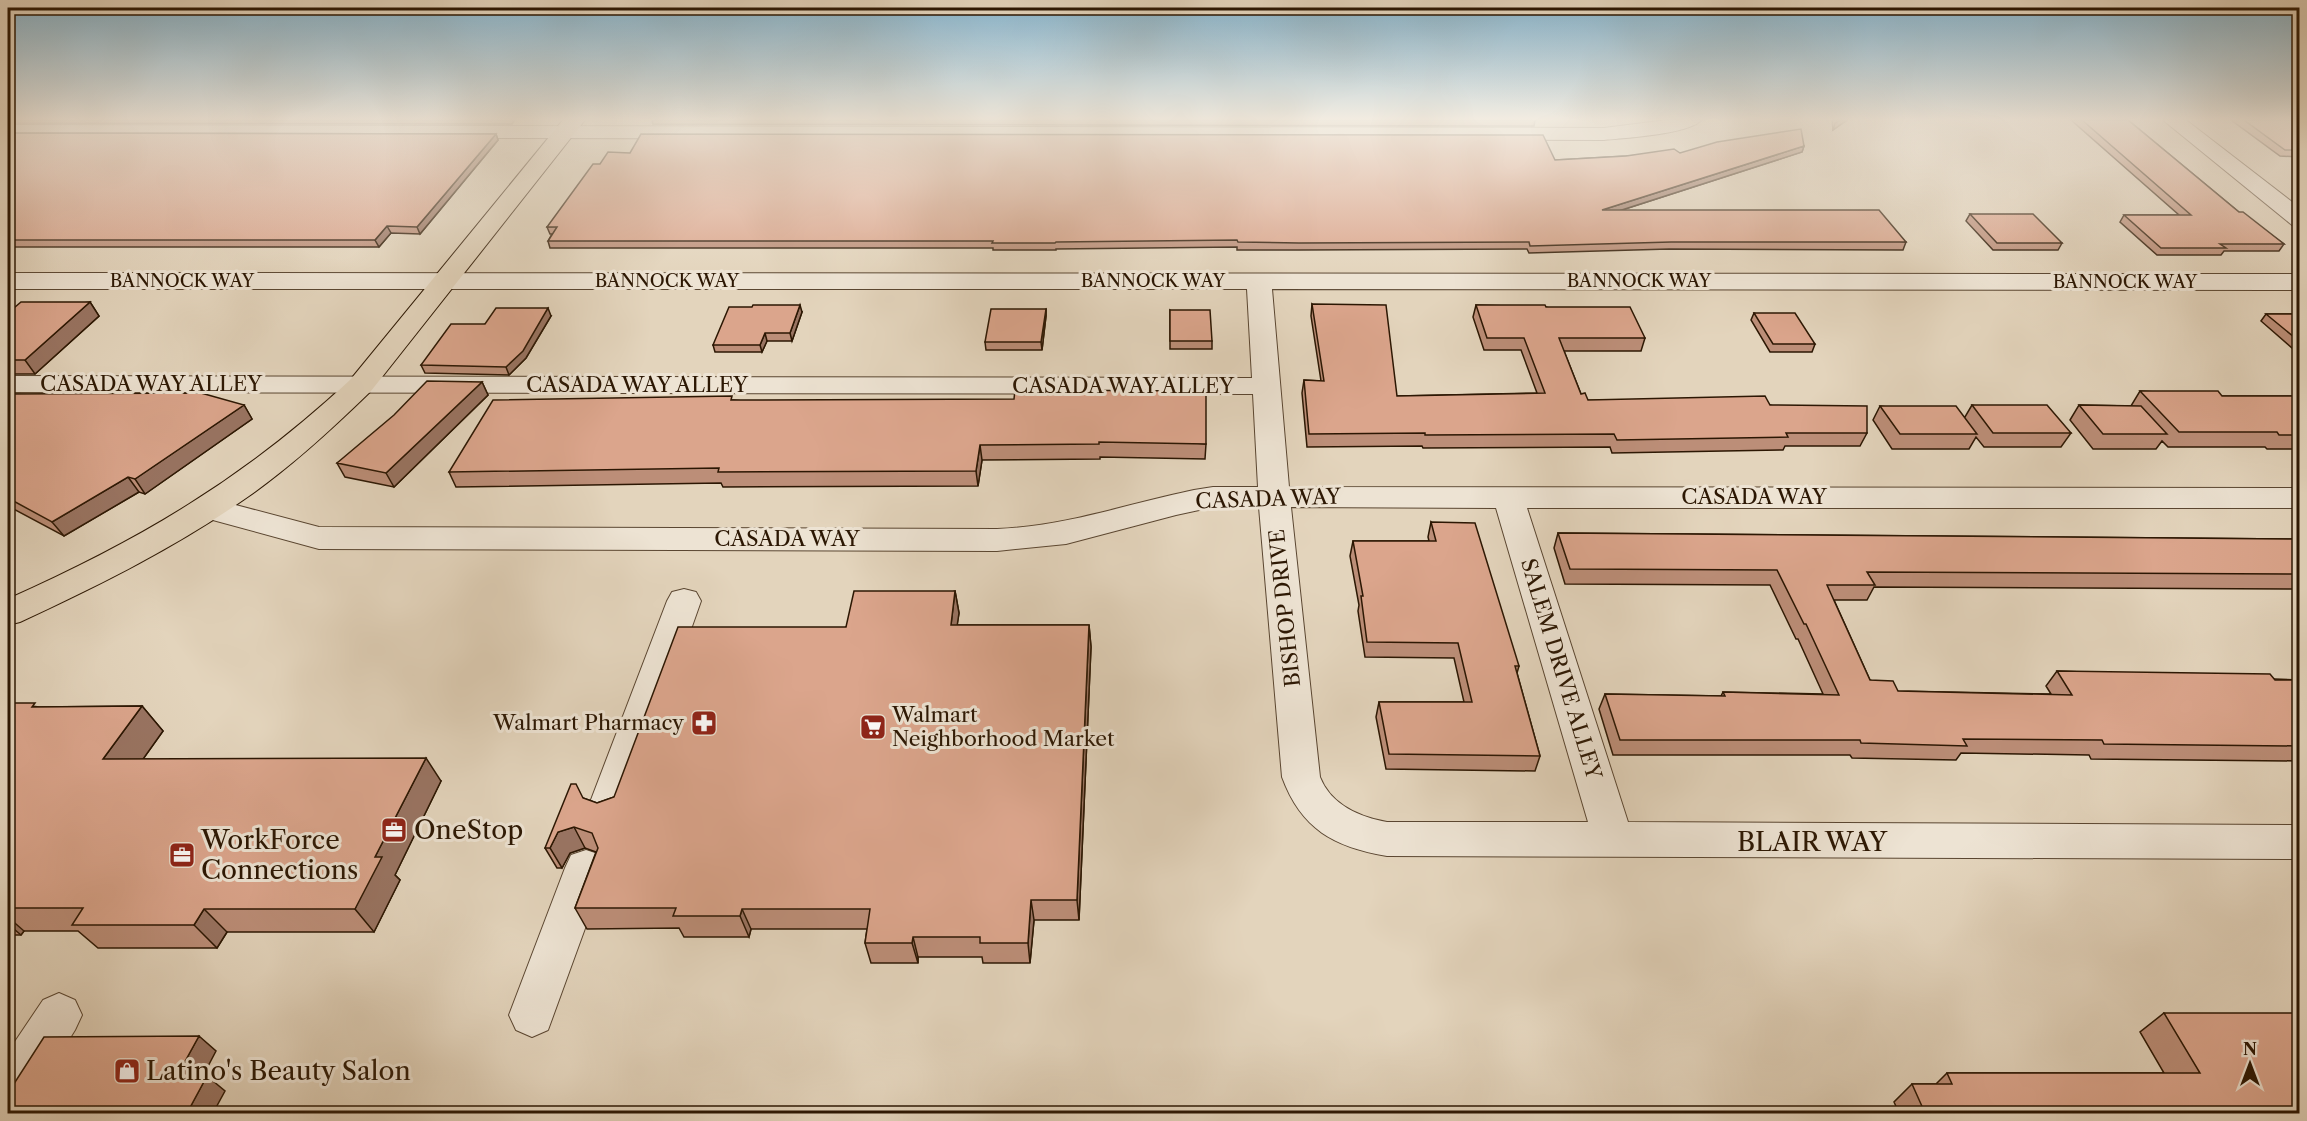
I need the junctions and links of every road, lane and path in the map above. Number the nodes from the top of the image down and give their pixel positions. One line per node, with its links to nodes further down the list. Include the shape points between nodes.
1 (532, 172): 6 (main road)
2 (2239, 172): 3 (street)
3 (2300, 220)
4 (8, 281): 6 (street, BANNOCK WAY)
5 (1259, 281): 6 (street, BANNOCK WAY); 7 (street, BANNOCK WAY); 10 (street, BISHOP DRIVE)
6 (444, 282): 9 (main road)
7 (2300, 282)
8 (8, 384): 9 (street, CASADA WAY ALLEY)
9 (361, 385): 10 (street, CASADA WAY ALLEY); 14 (main road, via 271,466)
10 (1266, 386): 11 (street, BISHOP DRIVE)
11 (1274, 496): 12 (street, CASADA WAY); 14 (street, CASADA WAY, via 1182,501 1066,533 997,540 319,538); 18 (street, BISHOP DRIVE, via 1302,777 1314,804)
12 (1508, 496): 13 (street, CASADA WAY); 19 (street, SALEM DRIVE ALLEY)
13 (2300, 498)
14 (209, 509): 16 (main road, via 89,577)
15 (684, 601): 17 (street)
16 (8, 613)
17 (609, 805)
18 (1329, 817): 19 (street, BLAIR WAY, via 1370,837 1387,840)
19 (1614, 841): 20 (street, BLAIR WAY)
20 (2300, 842)
21 (586, 868): 23 (street)
22 (58, 1016): 24 (street)
23 (532, 1016)
24 (8, 1093)

